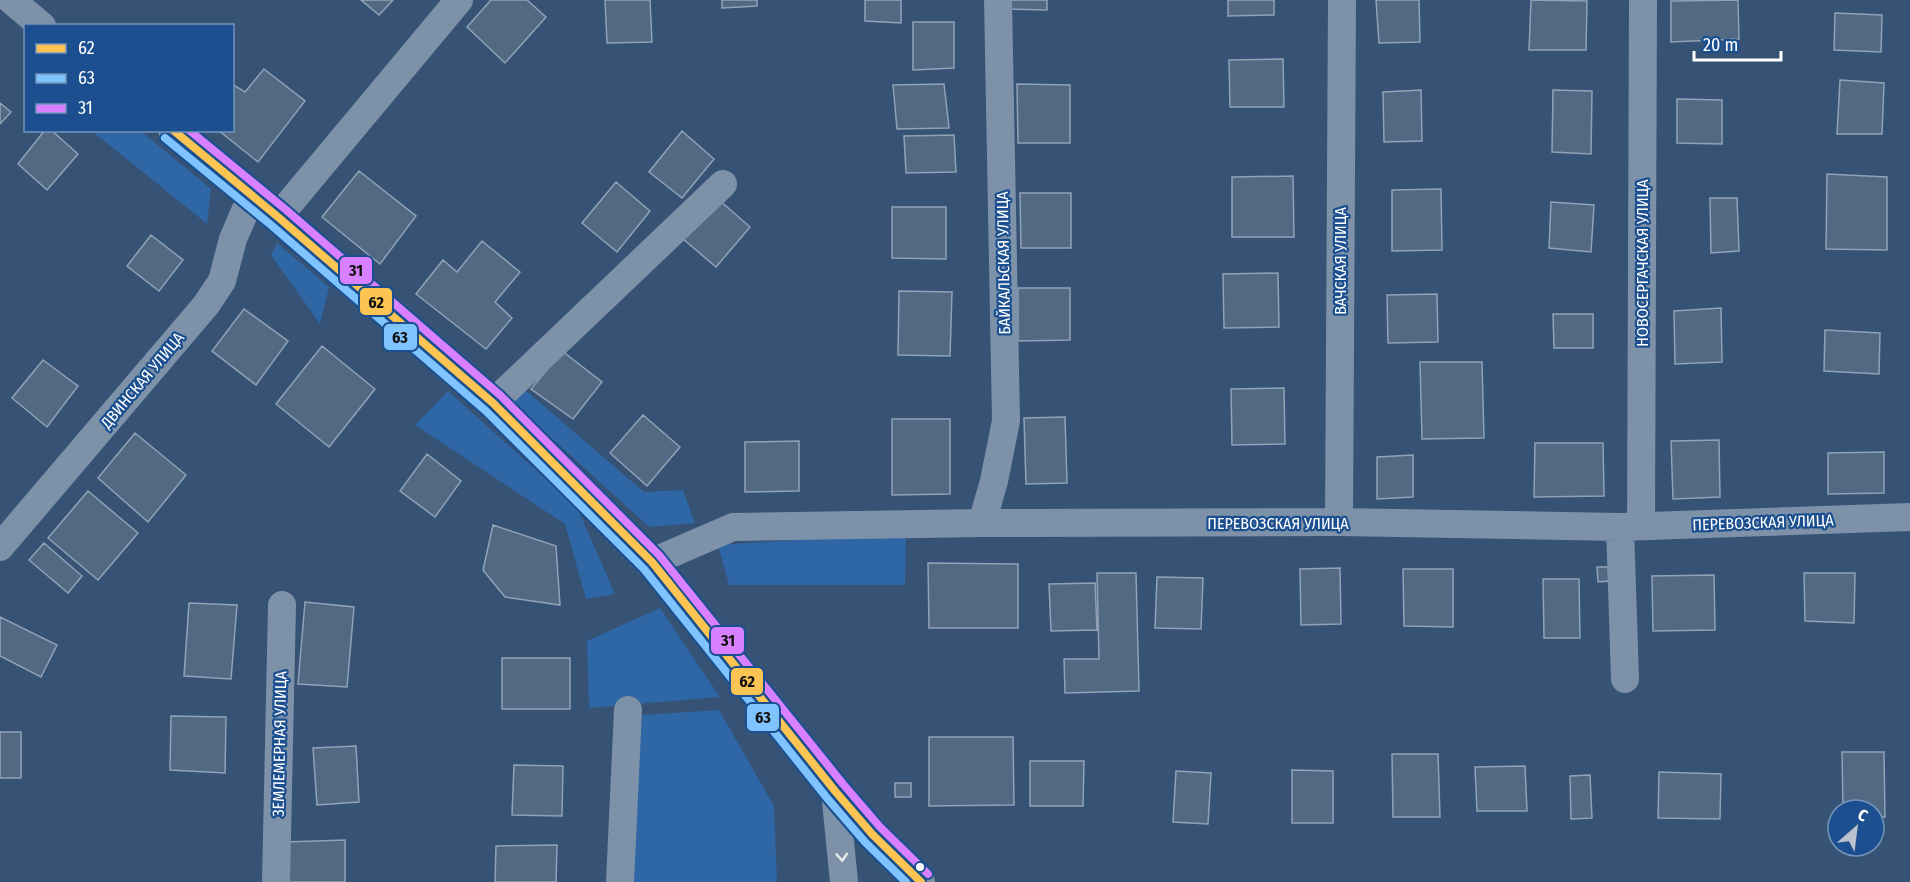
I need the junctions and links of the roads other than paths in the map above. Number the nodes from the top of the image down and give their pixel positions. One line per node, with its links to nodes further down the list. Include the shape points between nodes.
1 (11, 0): 6 (street)
2 (459, 0): 10 (street)
3 (998, 0): 14 (street, БАЙКАЛЬСКАЯ УЛИЦА, via 1006,421)
4 (1342, 0): 13 (street, ВАЧСКАЯ УЛИЦА)
5 (1643, 0): 15 (street, НОВОСЕРГАЧСКАЯ УЛИЦА)
6 (40, 24)
7 (174, 132): 9 (street)
8 (723, 184): 11 (street)
9 (252, 195): 10 (street); 16 (street, ДВИНСКАЯ УЛИЦА, via 233,239 222,281 206,305)
10 (278, 217): 11 (street)
11 (493, 403): 17 (street)
12 (1910, 517): 15 (street, ПЕРЕВОЗСКАЯ УЛИЦА)
13 (1339, 522): 14 (street, ПЕРЕВОЗСКАЯ УЛИЦА); 15 (street, ПЕРЕВОЗСКАЯ УЛИЦА)
14 (981, 523): 17 (street, ПЕРЕВОЗСКАЯ УЛИЦА, via 733,527)
15 (1631, 527): 19 (street, НОВОСЕРГАЧСКАЯ УЛИЦА)
16 (0, 546)
17 (652, 562): 21 (street)
18 (282, 605): 22 (street, ЗЕМЛЕМЕРНАЯ УЛИЦА)
19 (1625, 679)
20 (628, 710): 23 (street)
21 (835, 790): 24 (street, one-way to 24); 25 (street)
22 (276, 882)
23 (620, 882)
24 (844, 882)
25 (921, 882)

